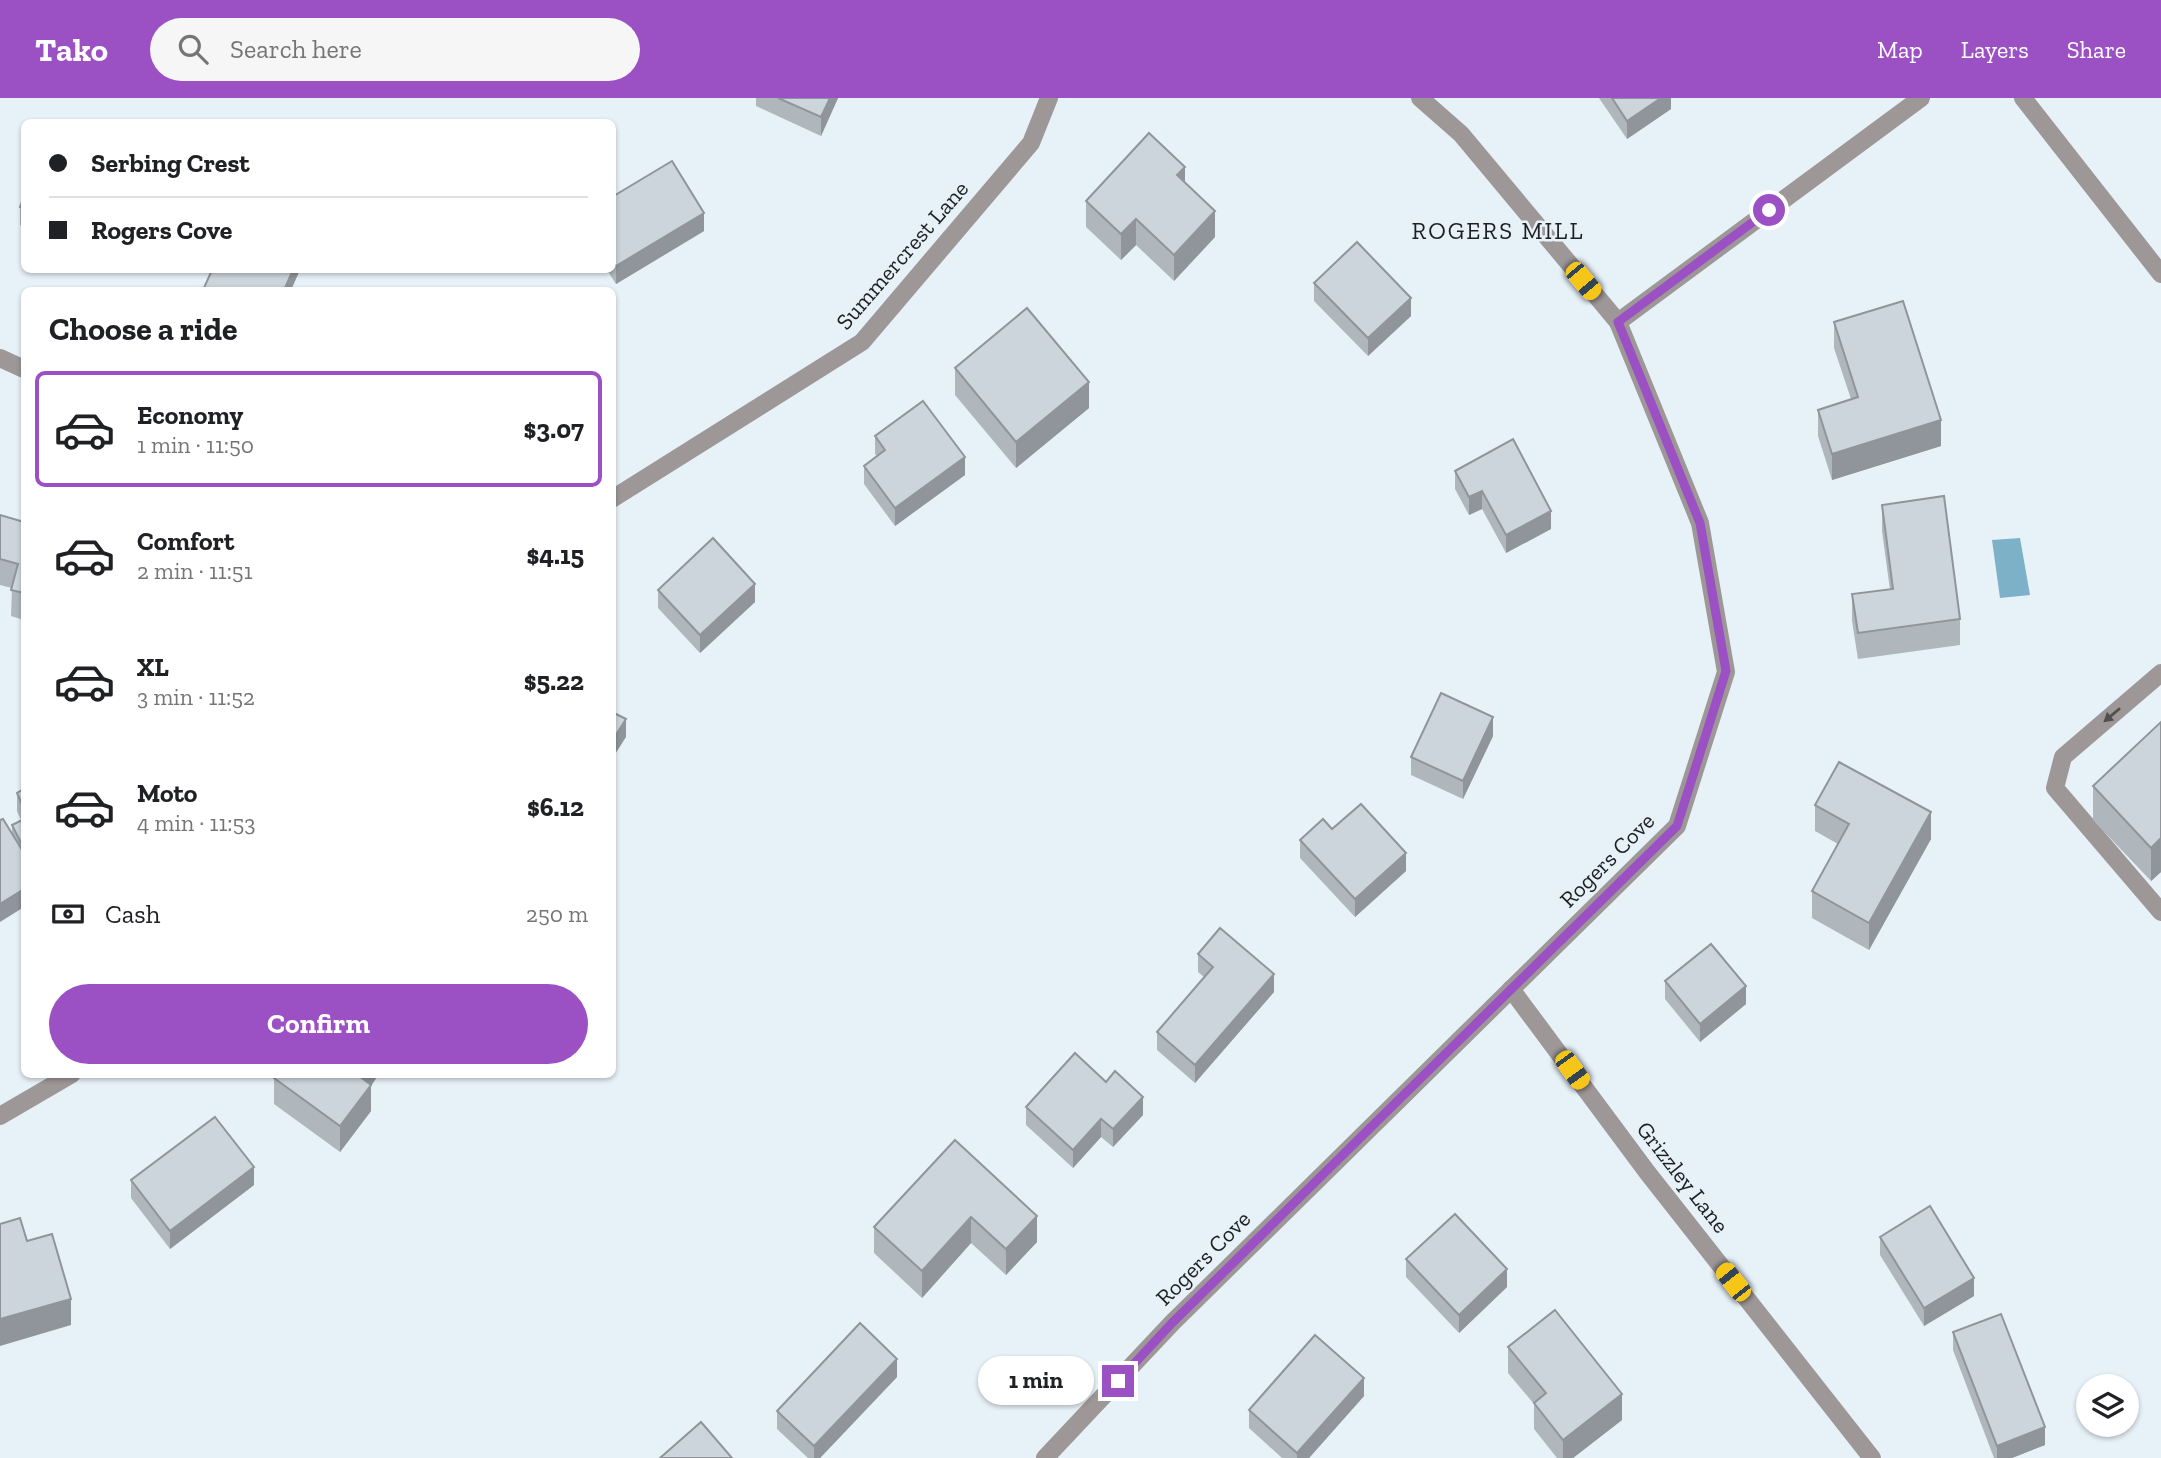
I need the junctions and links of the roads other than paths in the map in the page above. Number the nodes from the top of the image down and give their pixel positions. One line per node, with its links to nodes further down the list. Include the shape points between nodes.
1 (1049, 98): 9 (street, Summercrest Lane, via 1031,143 862,342)
2 (1420, 98): 6 (street, Rogers Cove, via 1461,134)
3 (1920, 98): 6 (street)
4 (2023, 98): 5 (street)
5 (2161, 274)
6 (1618, 322): 12 (street, Rogers Cove, via 1700,523 1726,671 1677,826)
7 (0, 358): 8 (street)
8 (21, 368)
9 (616, 496)
10 (2161, 673): 11 (street, one-way to 11, via 2063,757 2055,788)
11 (2161, 912)
12 (1511, 989): 15 (street, Rogers Cove, via 1172,1323); 16 (street, Grizzley Lane, via 1647,1172)
13 (65, 1078): 14 (street)
14 (0, 1116)
15 (1045, 1458)
16 (1872, 1458)

